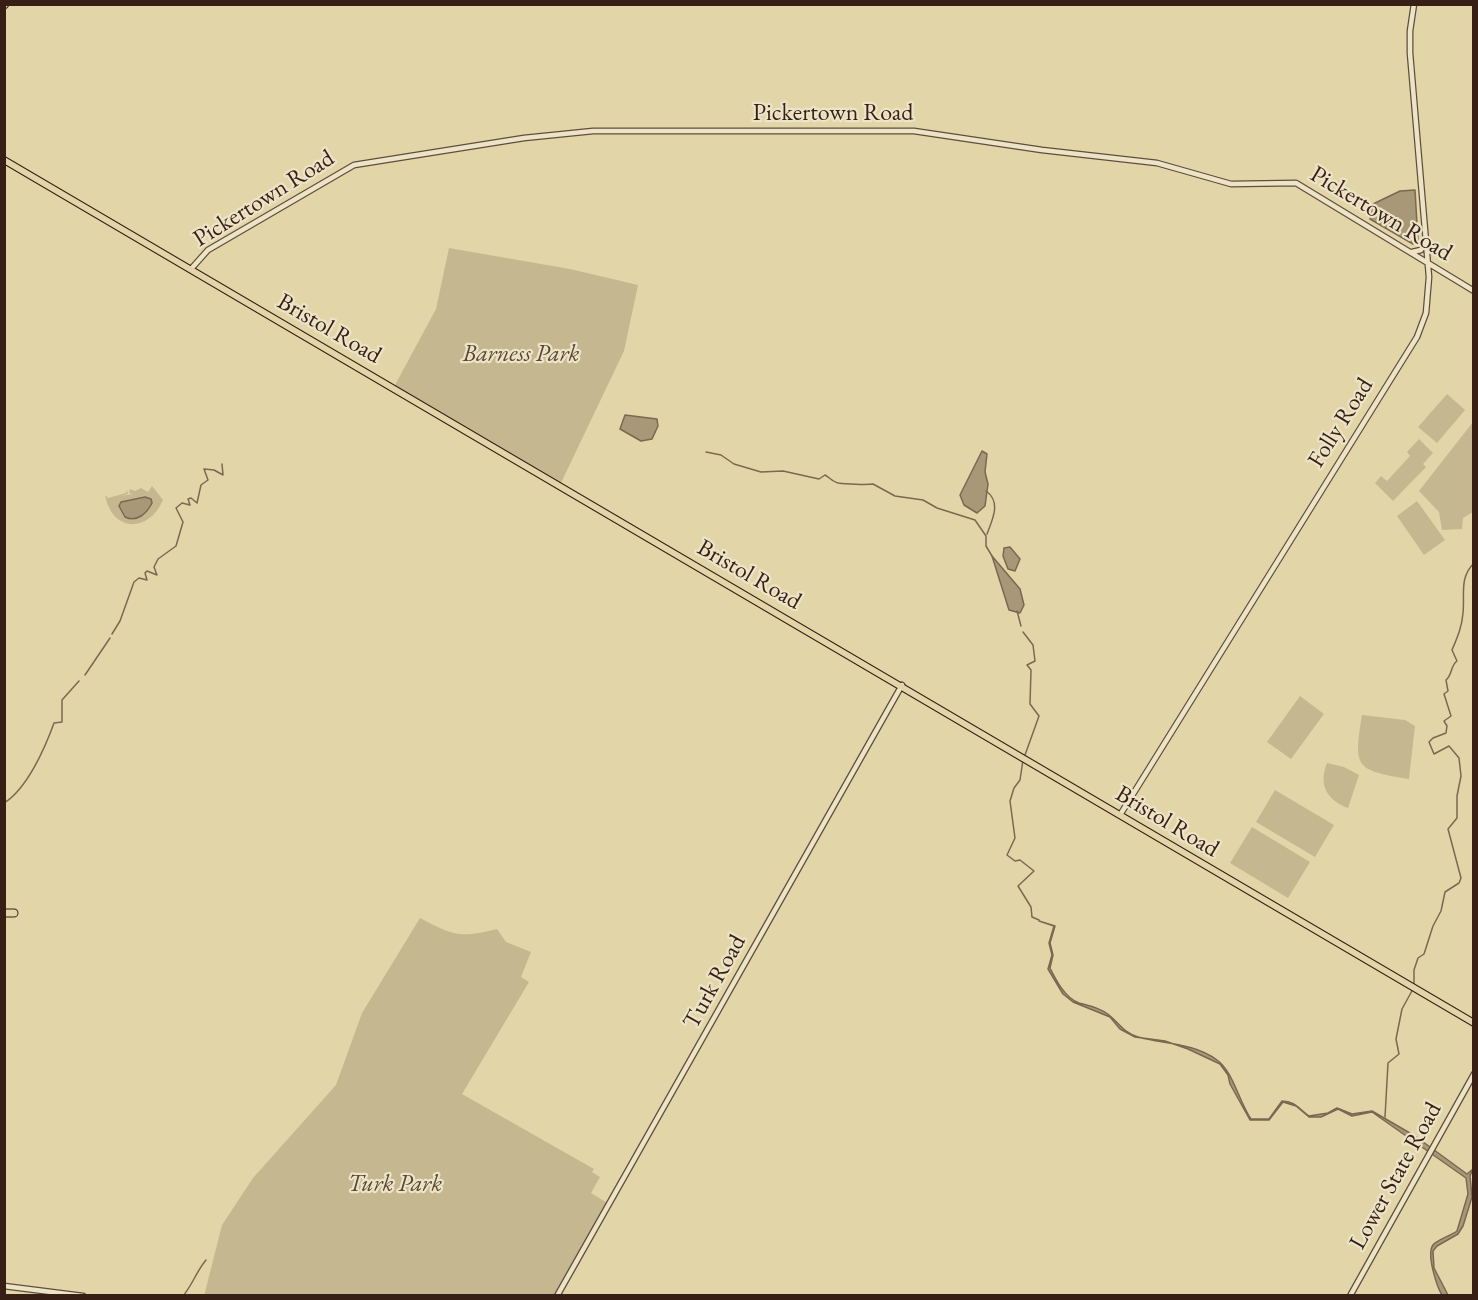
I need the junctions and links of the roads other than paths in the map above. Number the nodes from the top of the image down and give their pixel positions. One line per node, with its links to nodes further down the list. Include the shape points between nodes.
1 (1414, 4): 3 (street, Folly Road, via 1410,53)
2 (4, 160): 6 (main road, Bristol Road)
3 (1426, 241): 4 (street, via 1421,250); 5 (street, Folly Road)
4 (1412, 252): 5 (street, Pickertown Road); 6 (street, Pickertown Road, via 1308,188 1290,182 1231,184 1152,163 1022,148 932,132 617,130 524,138 354,165 208,250)
5 (1428, 262): 7 (street, Pickertown Road); 8 (street, Folly Road)
6 (191, 269): 10 (main road, Bristol Road)
7 (1440, 270): 8 (street); 9 (street, Pickertown Road)
8 (1429, 276): 11 (street, Folly Road, via 1427,305 1417,337)
9 (1473, 291)
10 (902, 685): 11 (main road, Bristol Road); 18 (street, Turk Road)
11 (1120, 814): 14 (main road, Bristol Road)
12 (4, 913): 13 (highway)
13 (14, 913)
14 (1473, 1023)
15 (1473, 1074): 19 (street, Lower State Road)
16 (4, 1286): 17 (street)
17 (83, 1296)
18 (557, 1296)
19 (1350, 1296)

